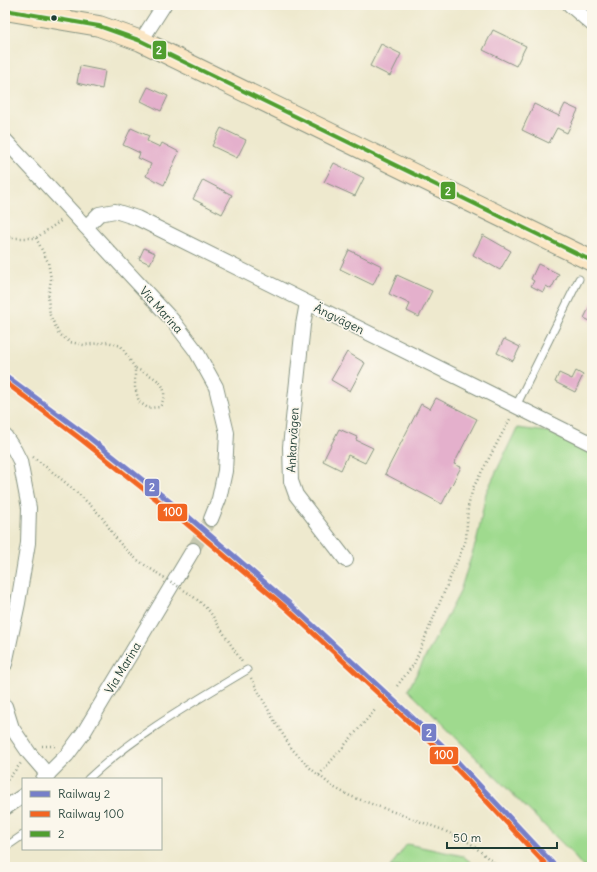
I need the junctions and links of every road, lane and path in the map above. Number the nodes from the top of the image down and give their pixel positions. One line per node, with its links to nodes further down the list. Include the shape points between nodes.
1 (164, 5): 5 (street)
2 (570, 5): 4 (street)
3 (5, 10): 5 (street, via 98,26)
4 (592, 24)
5 (141, 41): 11 (street)
6 (5, 140): 8 (street, Via Marina)
7 (66, 224): 10 (path, via 62,219)
8 (86, 227): 13 (street, Ängvägen, via 99,214 115,211 137,218); 19 (street, Via Marina, via 174,322 196,351 216,387 228,433 225,471 219,499)
9 (5, 236): 10 (path)
10 (36, 238): 14 (path, via 48,262 51,279 48,298 50,315 59,334 70,342 84,345 108,342 121,346)
11 (592, 261)
12 (579, 279): 15 (lane)
13 (307, 303): 15 (street, Ängvägen); 21 (street, Ankarvägen, via 290,447 291,481 296,495)
14 (135, 368): 14 (path, via 135,387 139,402 148,408 160,407 164,399 164,387 156,378)
15 (516, 406): 17 (street, Ängvägen); 24 (path, via 473,488 468,507 466,540 414,664)
16 (5, 436): 18 (street)
17 (592, 444)
18 (16, 451): 22 (street, via 29,508 28,543); 23 (path, bridge, via 33,457 101,516 129,553 200,602 210,612)
19 (211, 518)
20 (193, 550): 29 (street, Via Marina, via 84,732)
21 (346, 560)
22 (5, 664)
23 (247, 670): 28 (path, via 292,749); 30 (lane, via 158,724 109,759)
24 (397, 686)
25 (5, 706): 27 (street, via 12,728)
26 (375, 710): 28 (path)
27 (29, 753): 29 (street); 31 (path)
28 (319, 775): 36 (path, via 333,787 350,796 443,830 470,843)
29 (46, 777)
30 (89, 778)
31 (5, 783)
32 (22, 797): 33 (street)
33 (5, 808)
34 (22, 836): 35 (lane)
35 (5, 845)
36 (499, 867)

